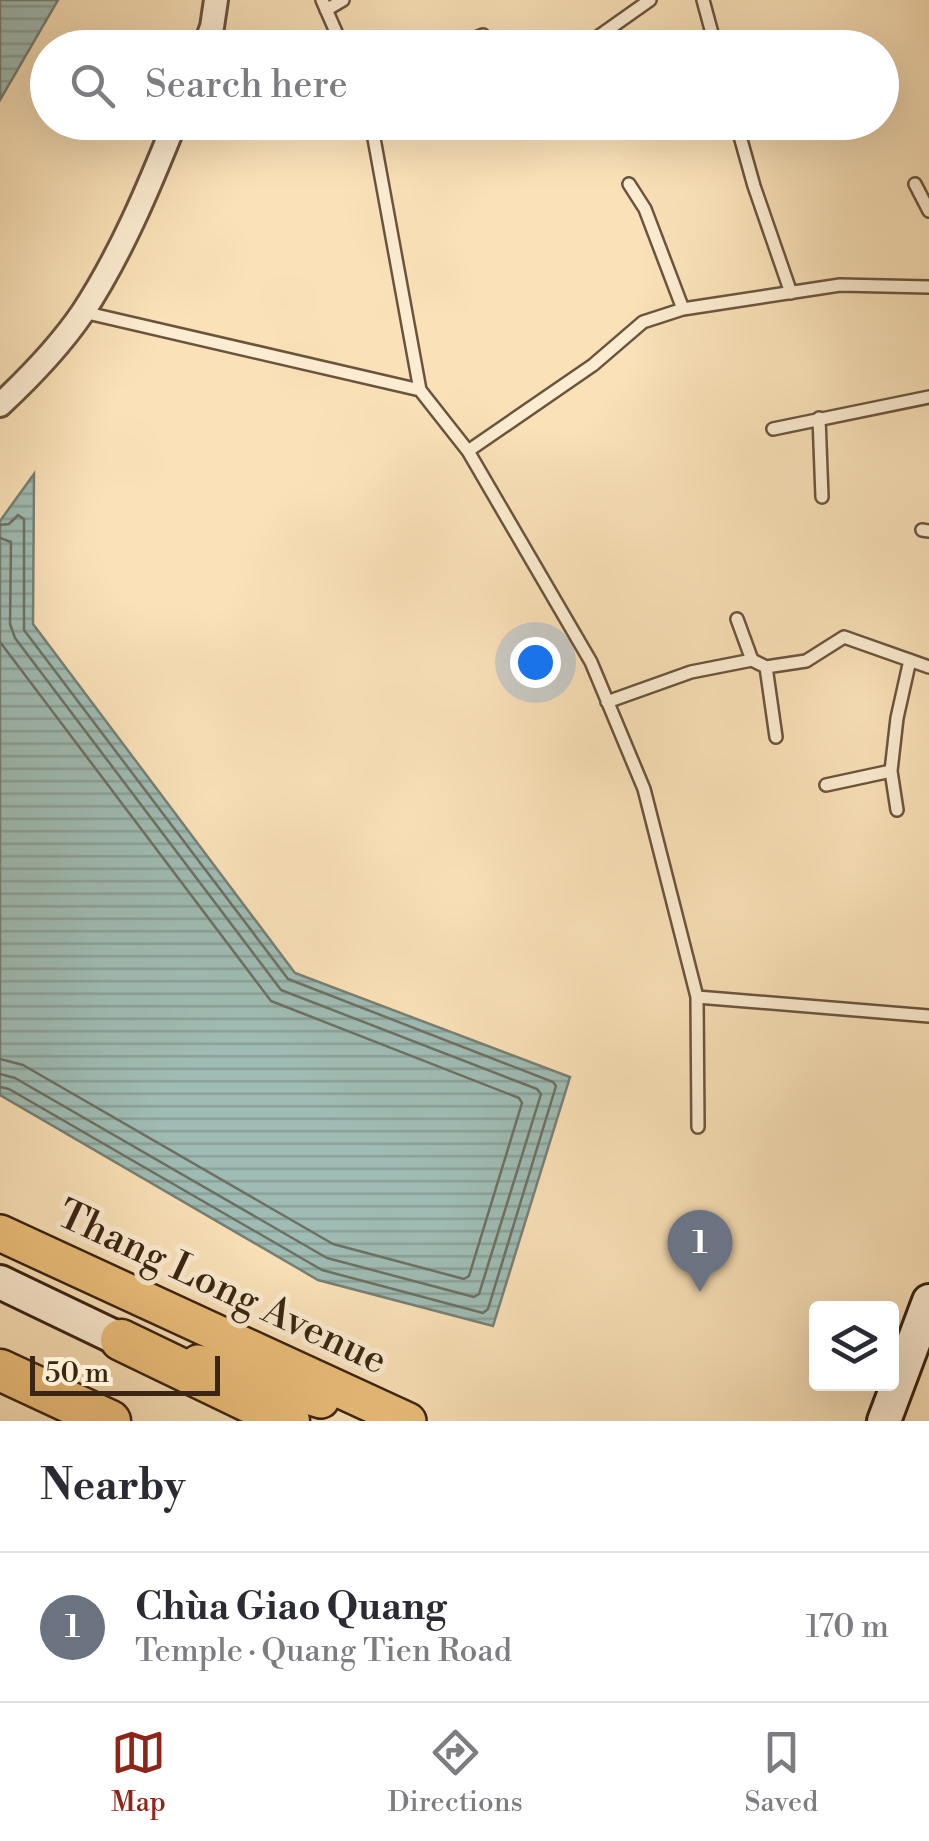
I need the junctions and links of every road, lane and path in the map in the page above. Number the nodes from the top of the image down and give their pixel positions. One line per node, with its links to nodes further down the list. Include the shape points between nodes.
1 (216, 0): 6 (street)
2 (344, 0): 5 (lane)
3 (650, 0): 8 (lane)
4 (703, 0): 9 (lane)
5 (324, 5): 7 (lane)
6 (211, 30)
7 (334, 30)
8 (608, 30)
9 (711, 30)
10 (167, 140): 19 (street, via 146,195)
11 (374, 140): 20 (lane)
12 (741, 140): 17 (lane)
13 (628, 184): 18 (lane, via 645,209)
14 (915, 184): 15 (lane)
15 (929, 210)
16 (929, 287): 17 (lane, via 840,285)
17 (791, 293): 18 (lane)
18 (683, 308): 25 (lane, via 643,322)
19 (83, 312): 20 (lane); 22 (street)
20 (420, 390): 25 (lane)
21 (929, 397): 23 (lane)
22 (0, 405)
23 (819, 418): 24 (lane); 26 (lane)
24 (773, 429)
25 (468, 451): 32 (lane)
26 (822, 498)
27 (736, 618): 28 (lane)
28 (752, 660): 30 (lane); 32 (lane, via 691,672)
29 (910, 660): 30 (lane, via 844,638 806,661); 31 (lane); 34 (lane)
30 (766, 667): 33 (lane)
31 (929, 667)
32 (608, 702): 37 (lane, via 644,789)
33 (776, 736)
34 (892, 771): 35 (lane); 36 (lane)
35 (826, 785)
36 (898, 810)
37 (697, 998): 38 (lane); 39 (lane)
38 (929, 1016)
39 (698, 1126)
40 (0, 1233): 48 (main road, Thang Long Avenue)
41 (0, 1282): 43 (main road)
42 (929, 1301): 49 (main road)
43 (121, 1340): 46 (highway); 47 (main road)
44 (0, 1370): 45 (highway)
45 (110, 1421)
46 (289, 1421)
47 (389, 1421)
48 (408, 1421)
49 (884, 1421)

